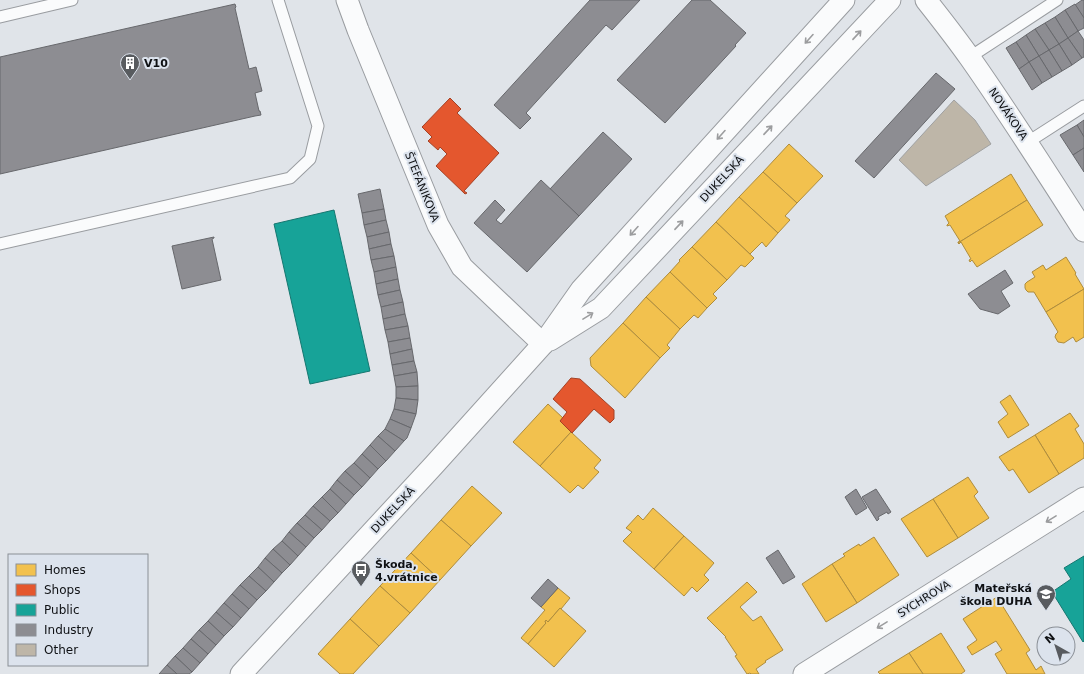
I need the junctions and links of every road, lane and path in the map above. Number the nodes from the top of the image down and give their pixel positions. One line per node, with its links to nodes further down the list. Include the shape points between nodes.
1 (72, 0): 8 (lane)
2 (278, 0): 13 (lane, via 318,126 310,158 290,178)
3 (347, 0): 14 (street, ŠTEFÁNIKOVA, via 438,225 462,267)
4 (844, 0): 14 (street, DUKELSKÁ, one-way to 14, via 581,290)
5 (890, 0): 14 (street, DUKELSKÁ, one-way to 5, via 601,308)
6 (926, 0): 9 (street, NOVÁKOVA)
7 (1056, 0): 9 (lane)
8 (0, 17)
9 (970, 57): 11 (street, NOVÁKOVA)
10 (1084, 106): 11 (lane)
11 (1028, 142): 12 (street, NOVÁKOVA)
12 (1084, 232)
13 (0, 244)
14 (543, 344): 16 (street, DUKELSKÁ)
15 (1084, 498): 17 (street, SYCHROVA, one-way to 17)
16 (241, 674)
17 (804, 674)

